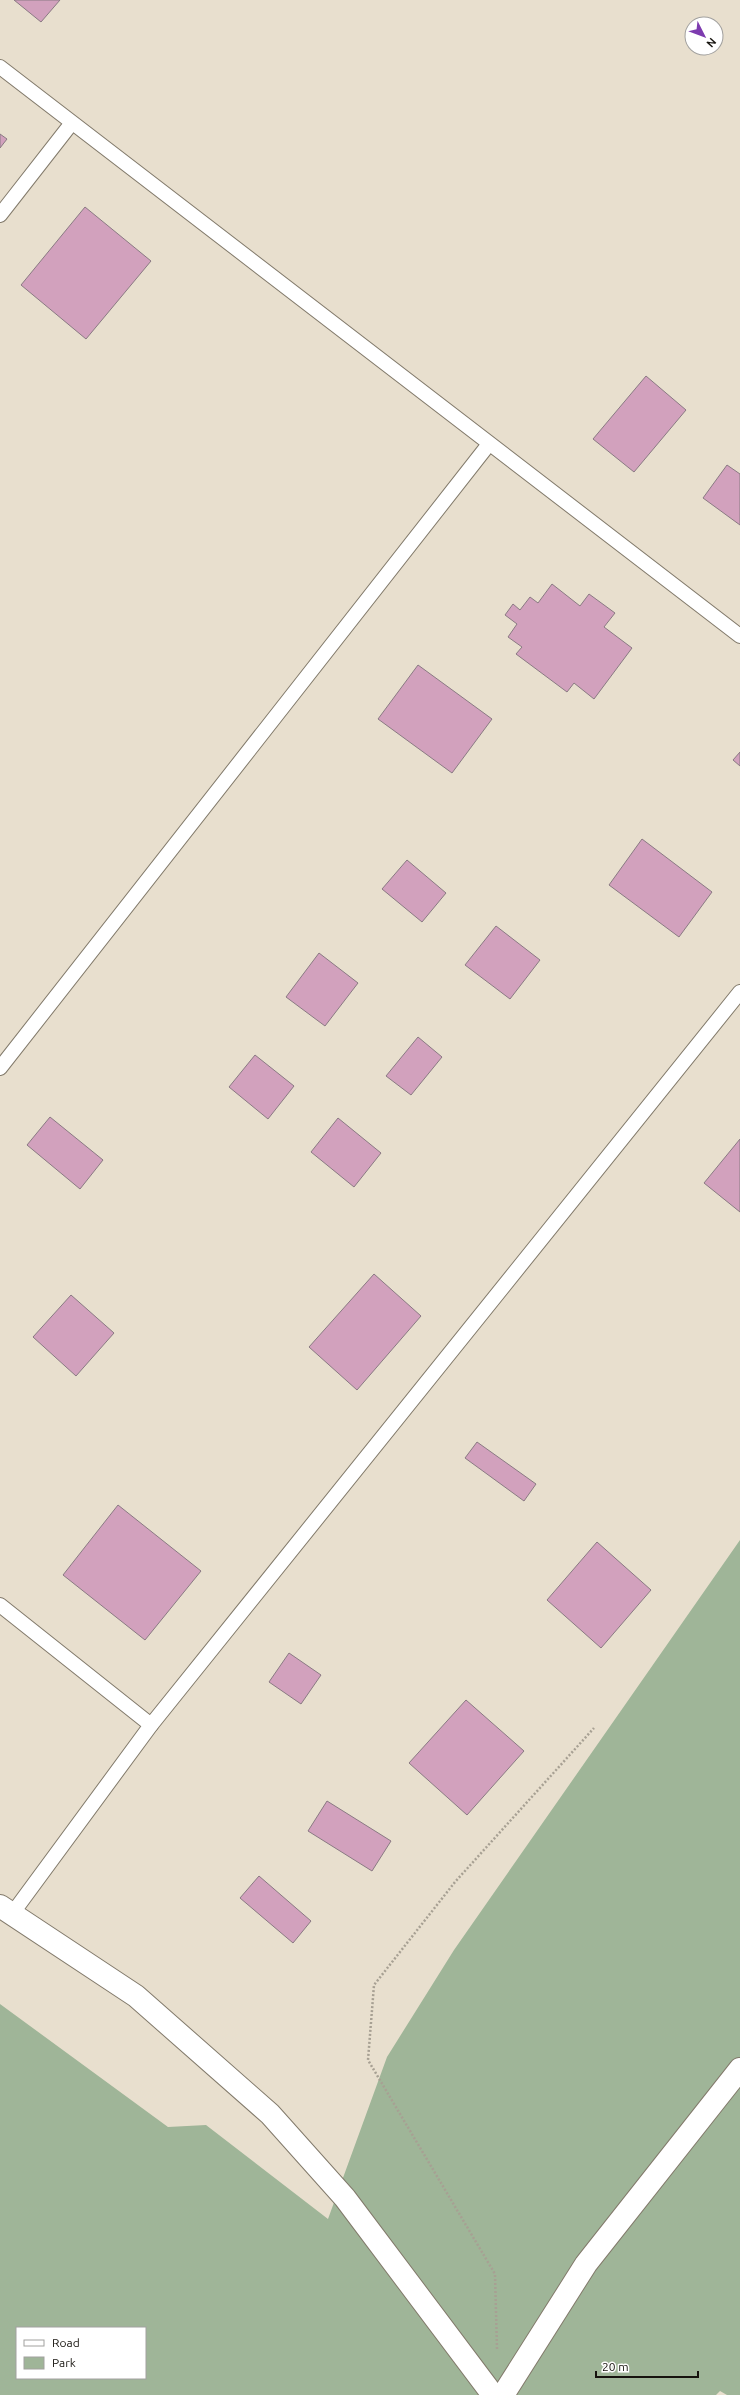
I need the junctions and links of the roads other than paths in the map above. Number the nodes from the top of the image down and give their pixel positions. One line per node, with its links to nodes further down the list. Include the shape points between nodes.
1 (0, 67): 2 (lane)
2 (71, 124): 3 (lane); 4 (lane)
3 (0, 215)
4 (488, 444): 5 (lane); 7 (lane)
5 (740, 636)
6 (740, 992): 9 (lane)
7 (0, 1068)
8 (0, 1605): 9 (lane)
9 (151, 1725): 10 (lane)
10 (6, 1910): 12 (street, via 136,1996 270,2114 345,2198)
11 (740, 2069): 13 (street, via 586,2264)
12 (492, 2395)
13 (503, 2395)

